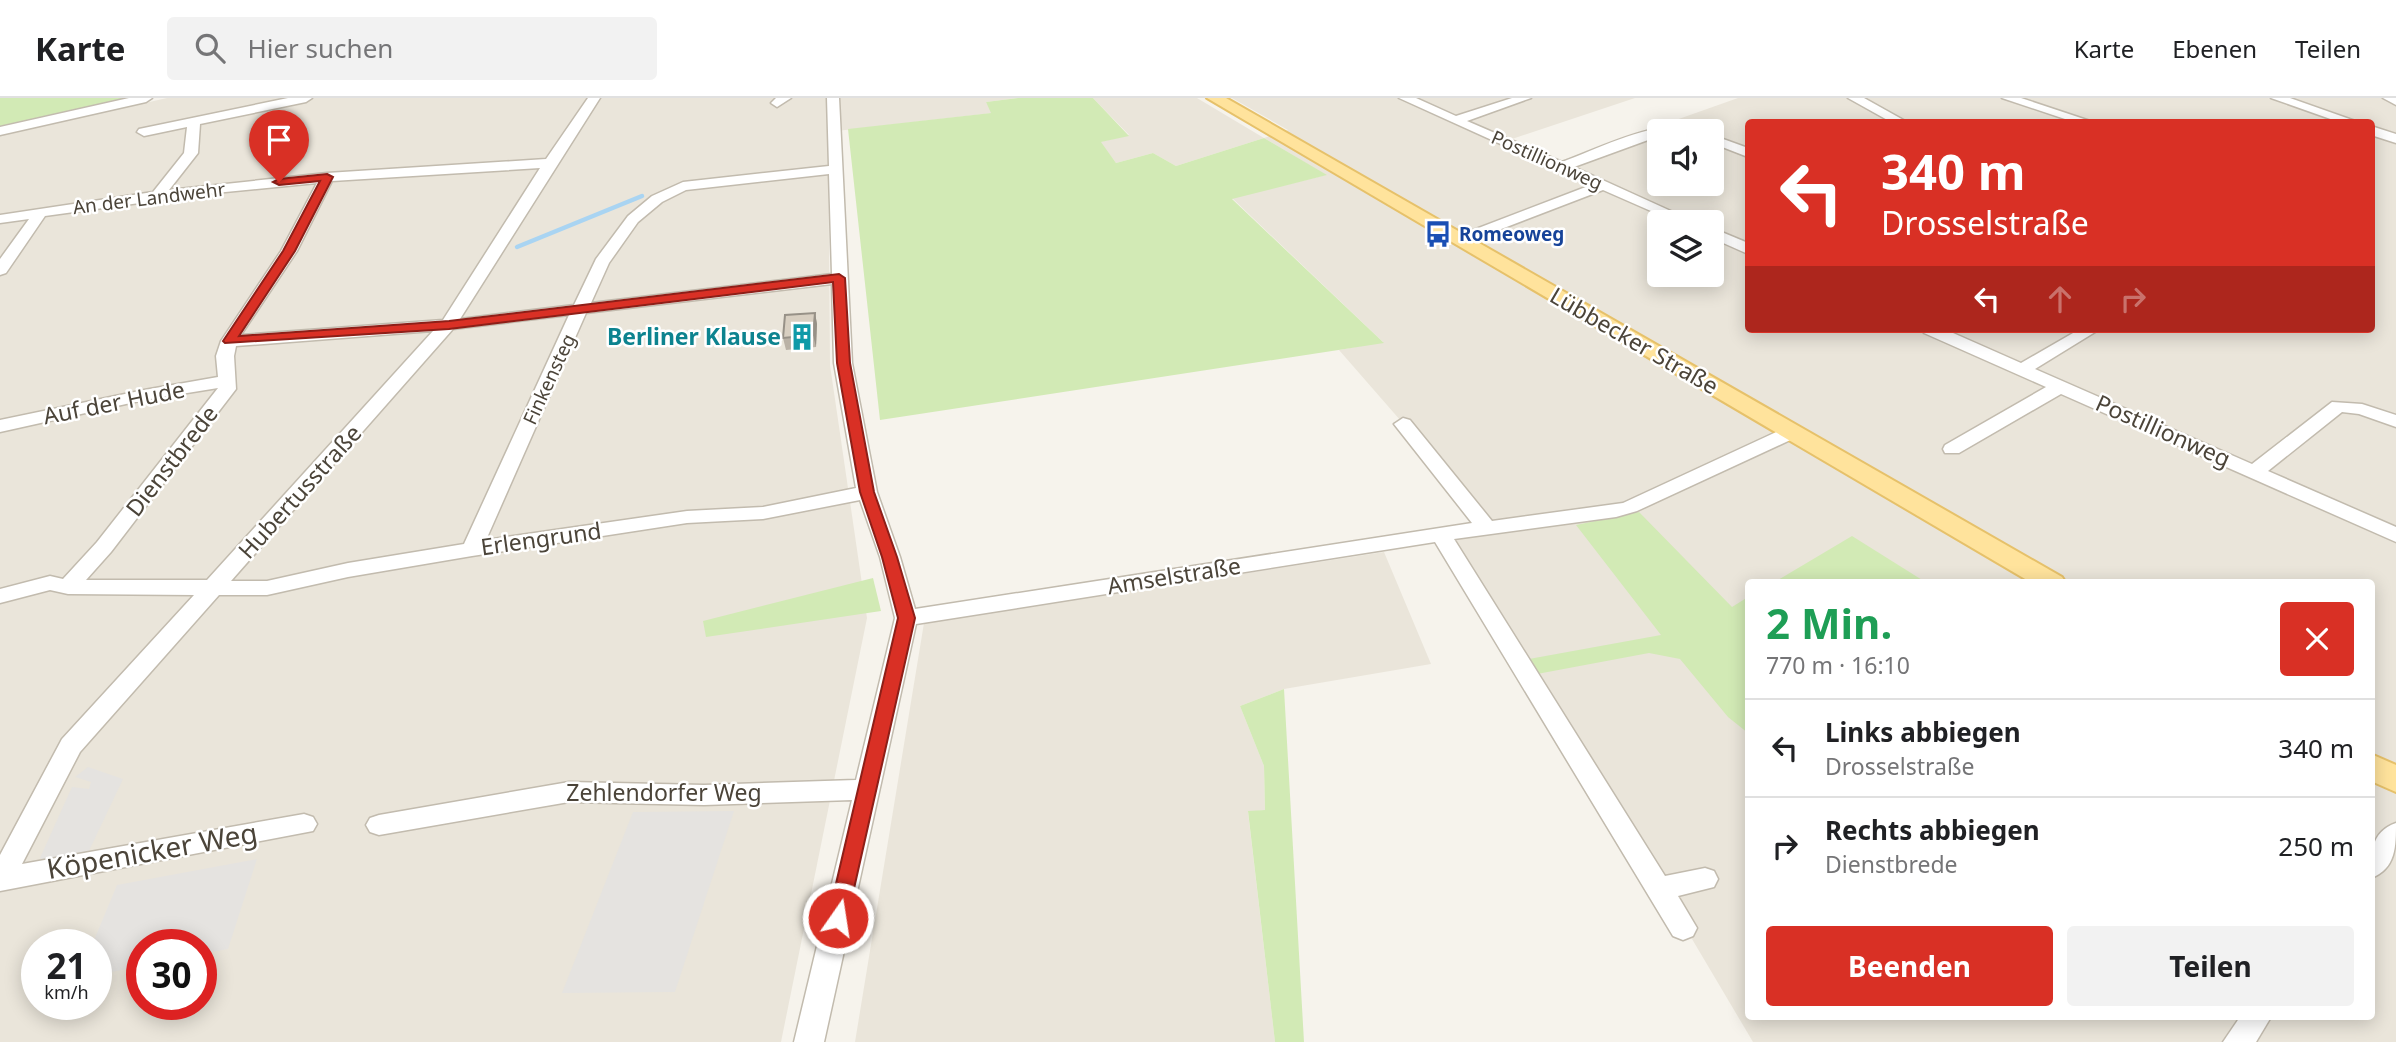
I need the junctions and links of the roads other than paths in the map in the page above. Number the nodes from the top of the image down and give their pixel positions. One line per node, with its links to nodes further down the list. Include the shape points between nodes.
1 (146, 98): 18 (street)
2 (306, 98): 17 (street)
3 (594, 98): 25 (street, Hubertusstraße)
4 (833, 98): 27 (street)
5 (1215, 98): 35 (main road, Lübbecker Straße)
6 (1405, 98): 16 (street, Postillionweg)
7 (1525, 98): 16 (street)
8 (1854, 98): 13 (street)
9 (2008, 98): 14 (street)
10 (2277, 98): 15 (street)
11 (2389, 98): 12 (street)
12 (2396, 101)
13 (1894, 119)
14 (2076, 119)
15 (2342, 119)
16 (1456, 120): 26 (street, Postillionweg)
17 (194, 121): 20 (street); 30 (street, via 191,153)
18 (0, 131)
19 (2375, 131): 22 (street)
20 (144, 132)
21 (1647, 136): 26 (street)
22 (2396, 139)
23 (1724, 144): 24 (street)
24 (1745, 152)
25 (550, 163): 28 (street, An der Landwehr); 40 (street, Hubertusstraße)
26 (1563, 166): 29 (street, Postillionweg)
27 (836, 169): 38 (street); 39 (street, Finkensteg, via 700,183 656,199 615,240)
28 (327, 177): 30 (street, An der Landwehr); 43 (street, via 289,251)
29 (1604, 185): 31 (street, Postillionweg); 35 (street)
30 (158, 195): 32 (street, An der Landwehr)
31 (1661, 210)
32 (41, 212): 33 (street, An der Landwehr); 37 (street)
33 (0, 219)
34 (1724, 238): 36 (street)
35 (1460, 240): 50 (main road, Lübbecker Straße)
36 (1745, 248)
37 (0, 270)
38 (839, 278): 39 (street); 53 (street, via 843,363)
39 (581, 310): 40 (street); 57 (street, Finkensteg)
40 (449, 325): 43 (street); 60 (street, Hubertusstraße)
41 (1939, 333): 44 (street, Postillionweg)
42 (2085, 333): 44 (street)
43 (229, 341): 45 (street, Dienstbrede, via 225,356)
44 (2022, 369): 46 (street, Postillionweg)
45 (228, 382): 49 (street, Auf der Hude); 59 (street, Dienstbrede, via 211,413)
46 (2061, 386): 51 (street); 52 (street, Postillionweg)
47 (2396, 421): 52 (street, via 2338,406)
48 (1404, 424): 54 (street)
49 (0, 426)
50 (1792, 432): 54 (street, Amselstraße, via 1630,507); 58 (main road, Lübbecker Straße)
51 (1952, 449)
52 (2254, 472): 56 (street, Postillionweg)
53 (867, 492): 57 (street, Erlengrund, via 763,513 687,517); 62 (street)
54 (1486, 527): 55 (street, Amselstraße)
55 (1441, 534): 62 (street, Amselstraße); 72 (street)
56 (2396, 534)
57 (471, 549): 60 (street, Erlengrund, via 267,588)
58 (2046, 579)
59 (68, 586): 60 (street, Erlengrund); 61 (street, Erlengrund, via 50,583)
60 (216, 587): 70 (street, Hubertusstraße, via 71,746)
61 (0, 596)
62 (906, 618): 65 (street)
63 (2375, 768): 64 (main road)
64 (2396, 780)
65 (868, 790): 67 (street, Zehlendorfer Weg, via 569,792); 75 (street)
66 (304, 824): 70 (street, Köpenicker Weg)
67 (379, 825)
68 (2396, 834): 69 (street)
69 (2375, 862)
70 (0, 879)
71 (1705, 879): 72 (street)
72 (1660, 888): 73 (street)
73 (1683, 928)
74 (2255, 1020): 76 (street)
75 (809, 1042)
76 (2238, 1042)

